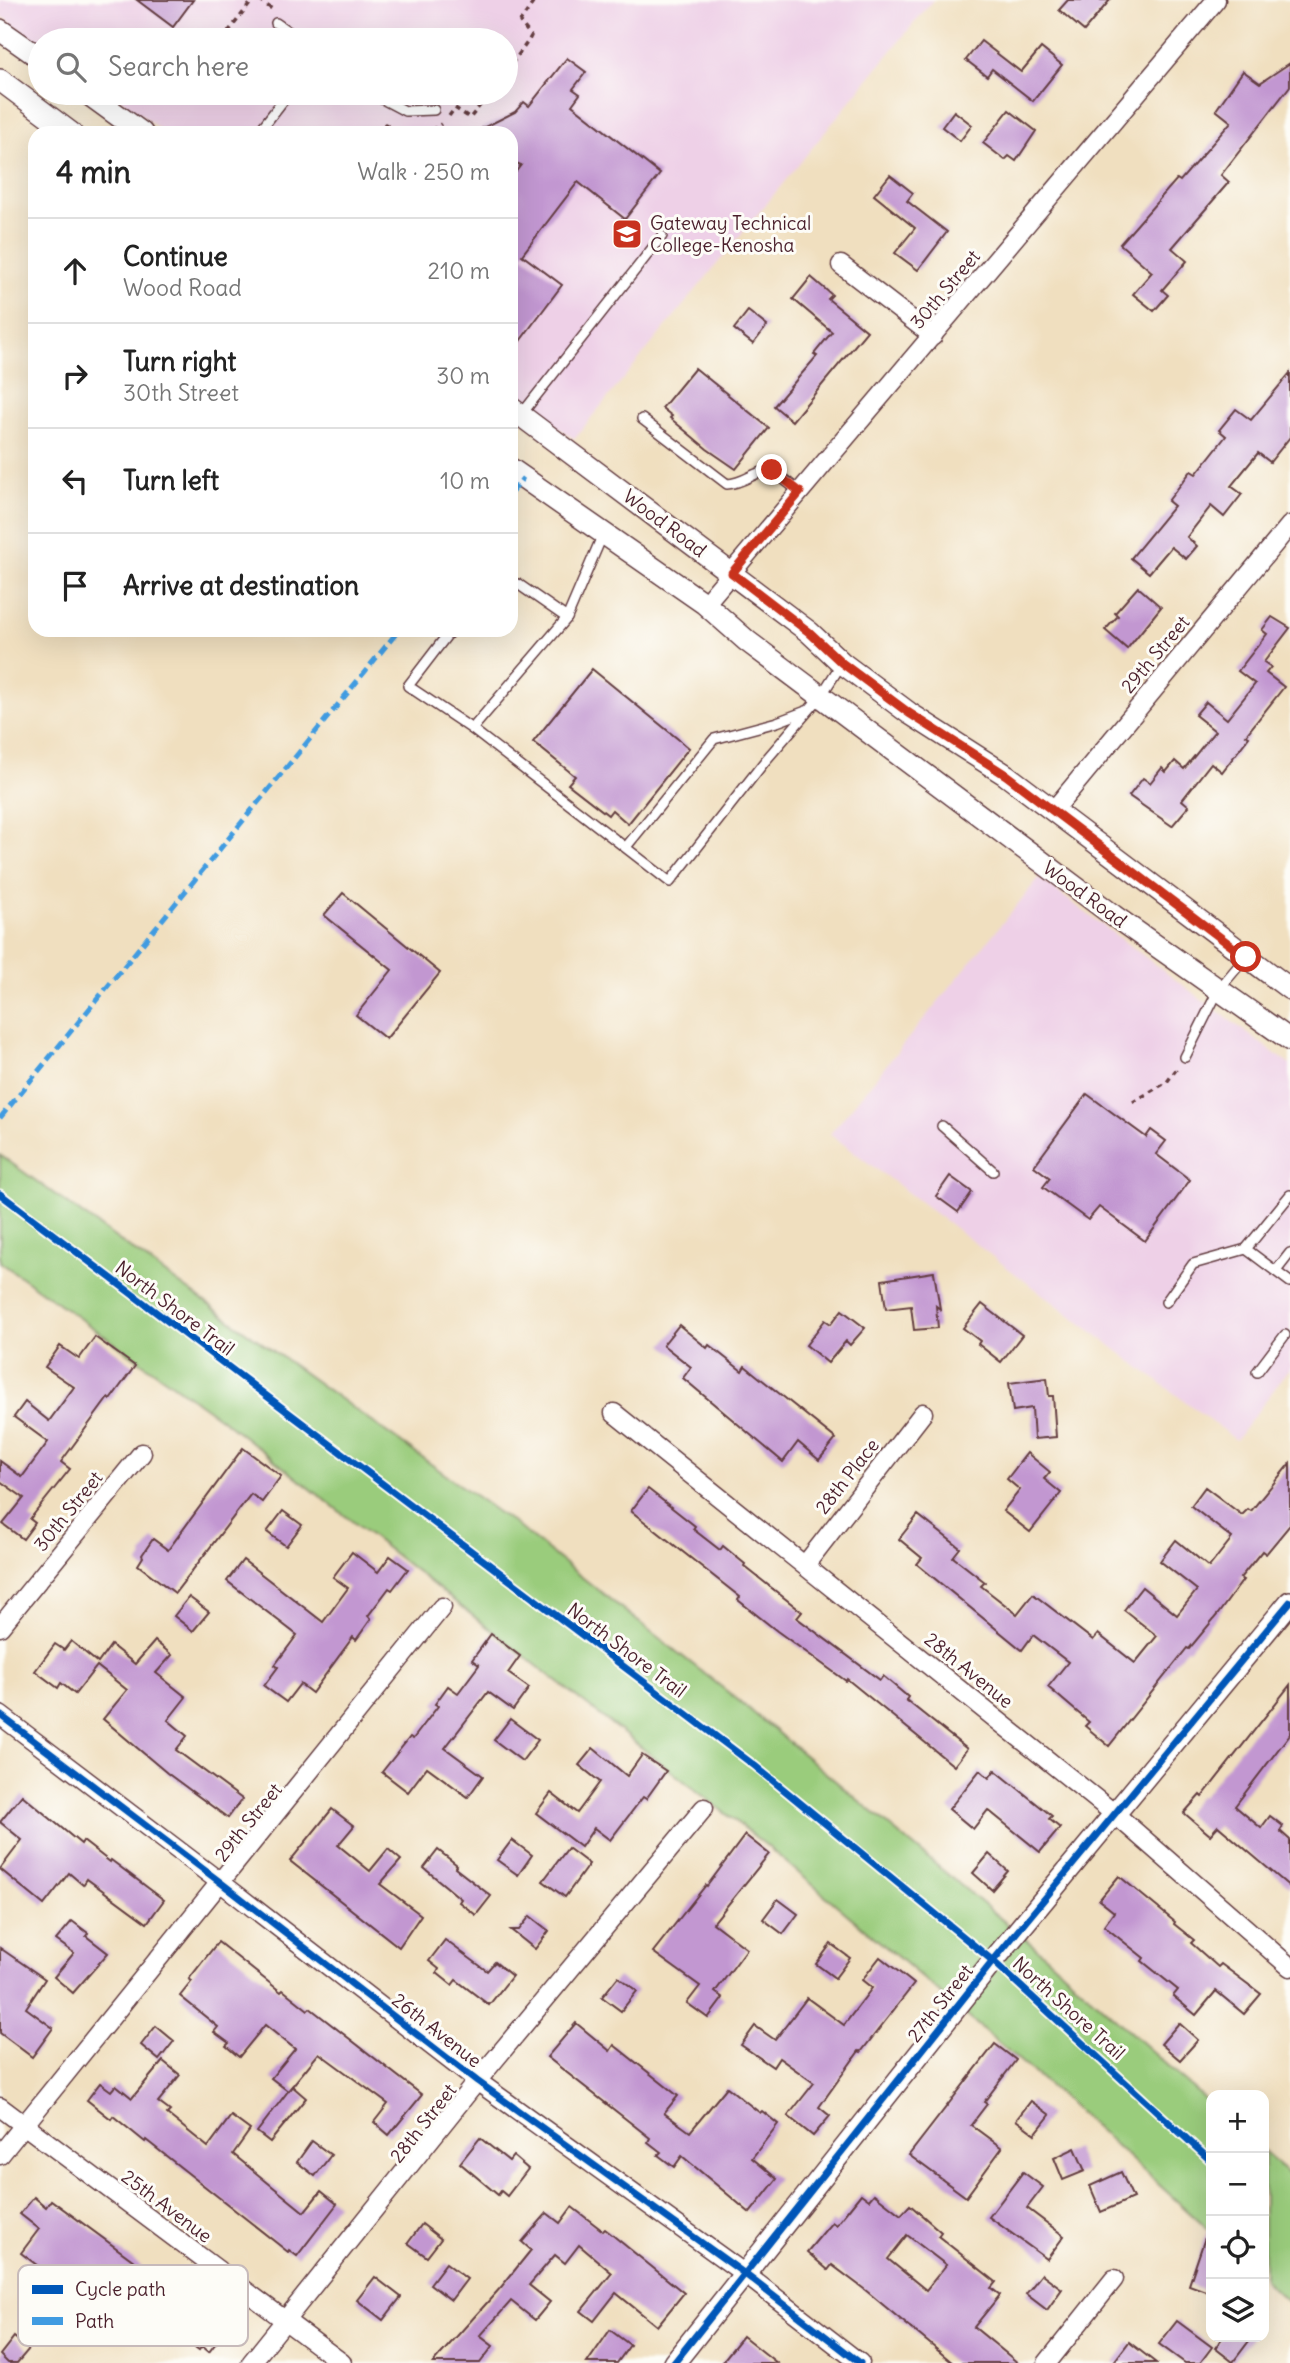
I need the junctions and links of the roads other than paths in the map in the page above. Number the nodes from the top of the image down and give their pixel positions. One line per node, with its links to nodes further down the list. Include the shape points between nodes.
1 (1216, 0): 18 (street, 30th Street)
2 (276, 23): 3 (lane)
3 (283, 28)
4 (0, 30): 5 (street)
5 (28, 50)
6 (0, 80): 7 (street)
7 (28, 101)
8 (33, 105): 13 (street)
9 (104, 105): 14 (street)
10 (280, 105): 15 (lane)
11 (394, 105): 12 (lane, via 405,111)
12 (434, 110)
13 (62, 126)
14 (132, 126)
15 (263, 126)
16 (662, 236): 19 (lane)
17 (841, 265): 18 (street)
18 (933, 336): 23 (street, 30th Street)
19 (518, 409)
20 (518, 412): 26 (street, Wood Road)
21 (642, 419): 23 (lane, via 727,484 772,470)
22 (518, 474): 25 (street, Wood Road)
23 (800, 492): 26 (street, 30th Street)
24 (1290, 525): 34 (street, 29th Street)
25 (603, 534): 28 (street, Wood Road); 29 (lane)
26 (732, 573): 28 (street, 30th Street); 31 (street, Wood Road)
27 (518, 584): 29 (lane)
28 (705, 604): 32 (street, Wood Road)
29 (567, 618): 33 (lane)
30 (446, 637): 33 (lane, via 408,686)
31 (842, 663): 32 (lane); 34 (street, Wood Road)
32 (814, 703): 35 (lane, via 777,722 714,738); 35 (lane, via 670,882); 37 (street, Wood Road)
33 (472, 729): 35 (lane)
34 (1052, 811): 36 (street, Wood Road)
35 (626, 846)
36 (1246, 957): 37 (lane); 38 (street, Wood Road)
37 (1219, 989): 39 (street, Wood Road); 40 (lane)
38 (1290, 989)
39 (1290, 1040)
40 (1185, 1057)
41 (942, 1126): 42 (lane)
42 (993, 1171)
43 (1290, 1195): 44 (lane)
44 (1246, 1249): 46 (lane); 48 (lane, via 1193,1264)
45 (1290, 1253): 46 (lane)
46 (1276, 1271): 47 (lane)
47 (1290, 1281)
48 (1166, 1302)
49 (1285, 1335): 50 (lane)
50 (1257, 1372)
51 (614, 1413): 54 (street, 28th Avenue)
52 (923, 1413): 54 (street, 28th Place)
53 (142, 1453): 57 (street, 30th Street)
54 (805, 1565): 60 (street, 28th Avenue)
55 (1290, 1602): 60 (street, 27th Street)
56 (442, 1607): 61 (street, 29th Street)
57 (0, 1627)
58 (0, 1715): 61 (street, 26th Avenue)
59 (704, 1808): 63 (street, 28th Street)
60 (1116, 1815): 62 (street, 28th Avenue); 68 (street, 27th Street, via 993,1961)
61 (220, 1882): 63 (street, 26th Avenue); 65 (street, 29th Street)
62 (1290, 1967)
63 (477, 2081): 68 (street, 26th Avenue); 71 (street, 28th Street)
64 (0, 2108): 65 (street, 25th Avenue)
65 (24, 2125): 66 (street, 29th Street); 67 (street, 25th Avenue)
66 (0, 2155)
67 (212, 2265)
68 (745, 2274): 74 (street, 27th Street); 75 (street, 26th Avenue)
69 (1114, 2279): 76 (street)
70 (248, 2292): 71 (street, 25th Avenue)
71 (286, 2320): 72 (street, 28th Street); 73 (street, 25th Avenue)
72 (251, 2363)
73 (342, 2363)
74 (674, 2363)
75 (860, 2363)
76 (1047, 2363)

